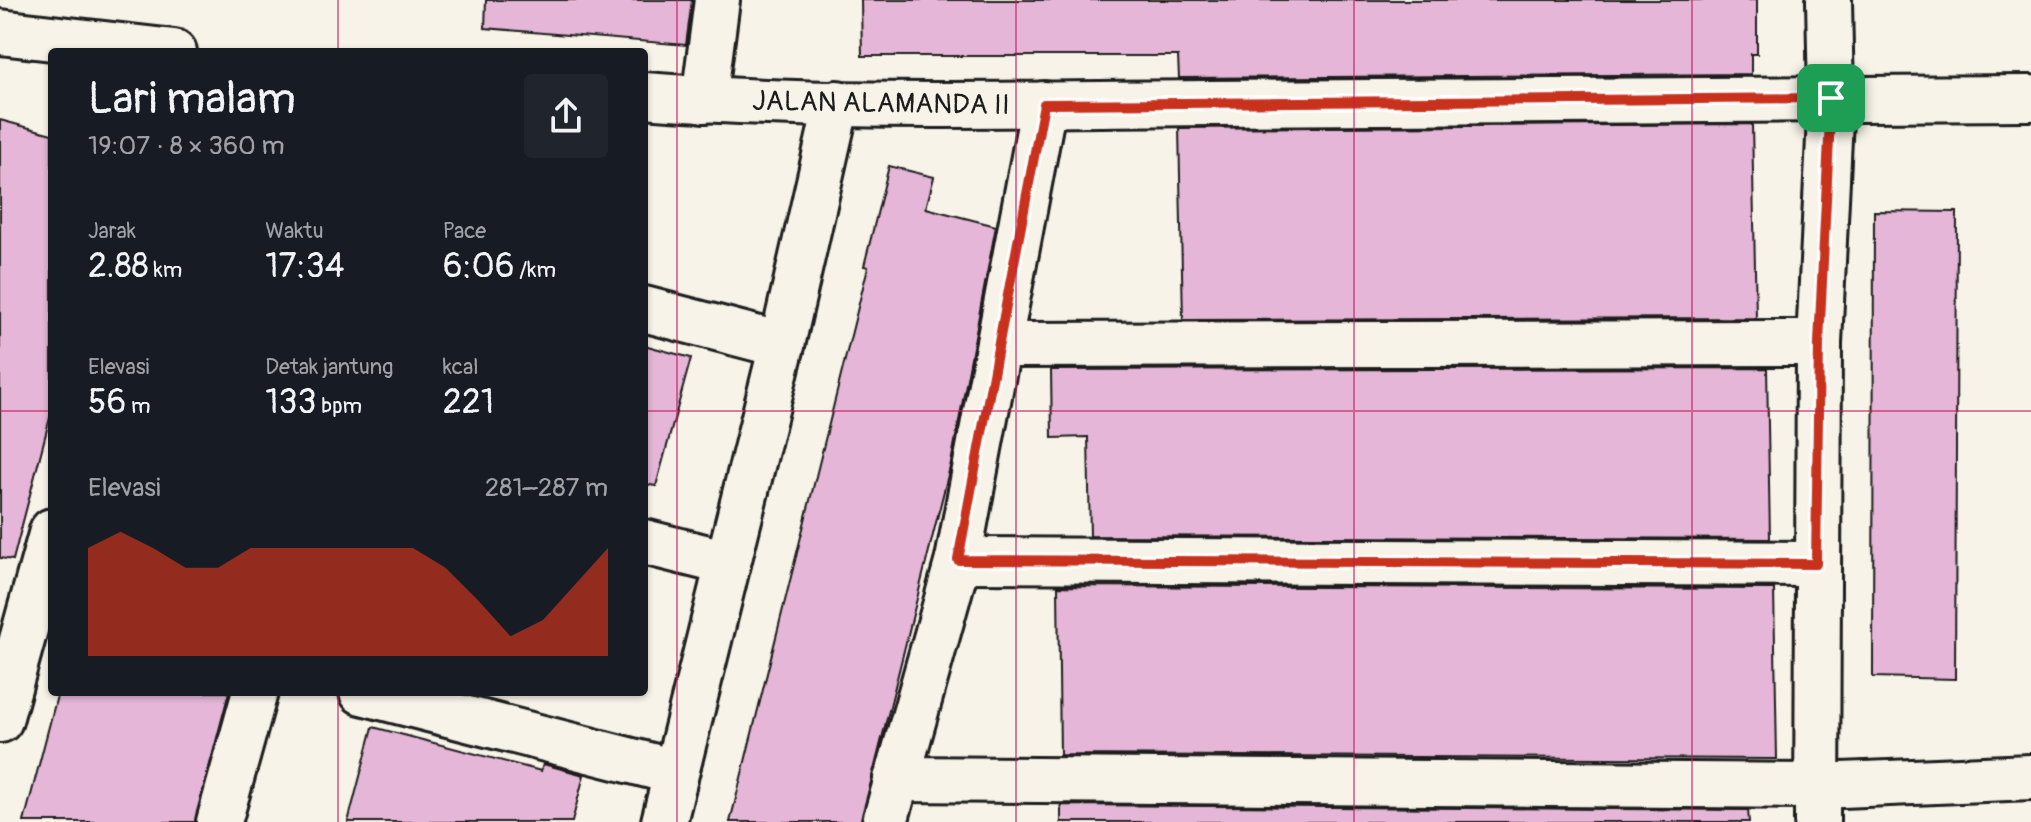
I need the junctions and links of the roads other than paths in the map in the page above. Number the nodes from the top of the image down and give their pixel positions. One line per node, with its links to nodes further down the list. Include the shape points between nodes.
1 (717, 0): 8 (street)
2 (1829, 0): 6 (street)
3 (0, 32): 4 (street)
4 (139, 48)
5 (648, 95): 8 (street, JALAN ALAMANDA II)
6 (1831, 98): 7 (street, JALAN ALAMANDA II); 10 (street, JALAN ALAMANDA II); 12 (street)
7 (2031, 98)
8 (704, 100): 9 (street, JALAN ALAMANDA II)
9 (837, 103): 10 (street, JALAN ALAMANDA II); 13 (street)
10 (1044, 104): 14 (street)
11 (648, 310): 13 (street)
12 (1819, 343): 14 (street); 19 (street)
13 (782, 345): 18 (street)
14 (999, 345): 17 (street)
15 (648, 543): 18 (street)
16 (48, 546): 22 (street)
17 (958, 560): 19 (street); 25 (street)
18 (728, 563): 23 (street)
19 (1816, 564): 26 (street)
20 (254, 696): 27 (street)
21 (378, 696): 23 (street)
22 (0, 720)
23 (675, 772): 28 (street)
24 (2031, 777): 26 (street)
25 (896, 779): 26 (street); 29 (street)
26 (1817, 804)
27 (219, 822)
28 (664, 822)
29 (885, 822)

